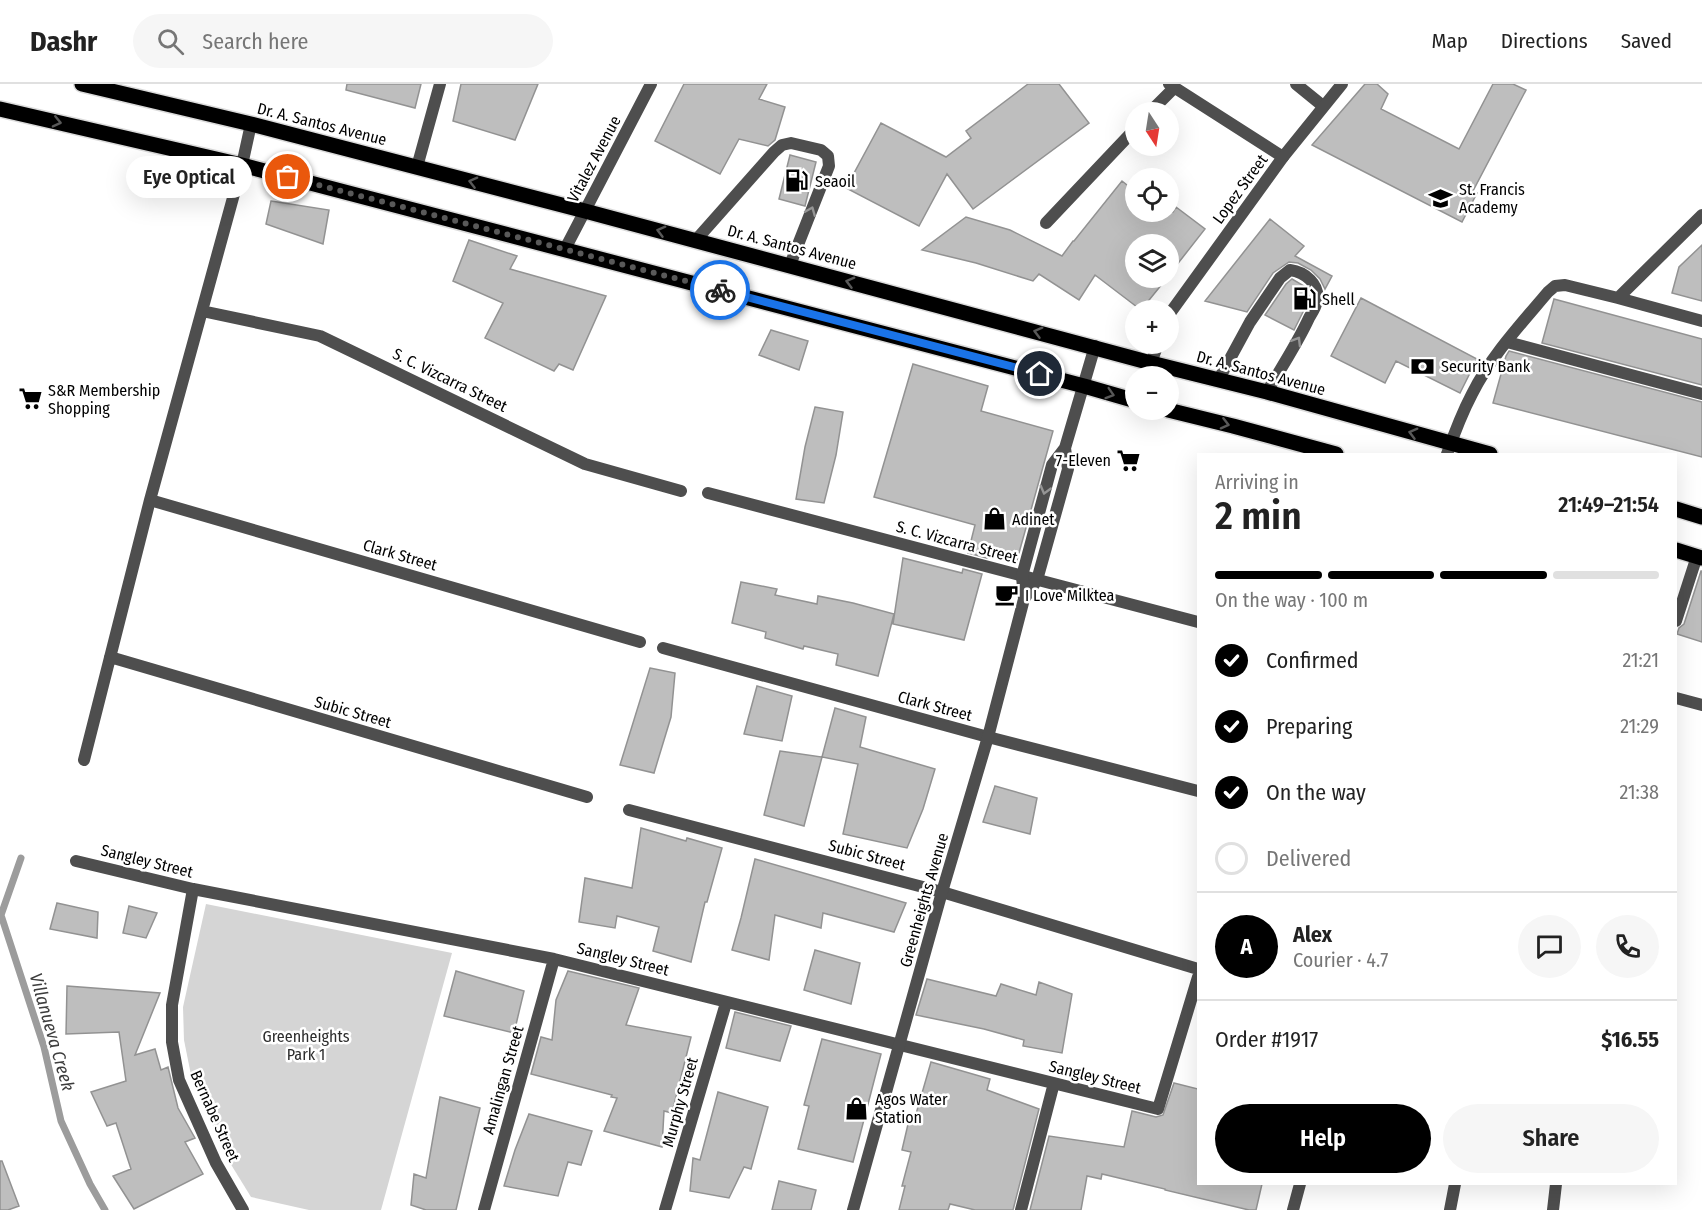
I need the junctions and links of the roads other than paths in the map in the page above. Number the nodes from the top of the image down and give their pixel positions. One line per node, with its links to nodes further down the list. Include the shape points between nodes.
1 (82, 84): 10 (main road, Dr. A. Santos Avenue)
2 (440, 84): 14 (street)
3 (651, 84): 15 (street, Vitalez Avenue)
4 (1296, 84): 8 (street)
5 (1341, 84): 8 (street, Lopez Street)
6 (1171, 86): 7 (street); 12 (street)
7 (1158, 102)
8 (1323, 106): 12 (street, Lopez Street)
9 (0, 109): 13 (main road, one-way to 13)
10 (250, 124): 13 (street); 14 (main road, Dr. A. Santos Avenue)
11 (1125, 140): 17 (street)
12 (1283, 157): 22 (street, Lopez Street)
13 (242, 165): 19 (main road); 23 (street)
14 (417, 167): 15 (main road, Dr. A. Santos Avenue, one-way to 14)
15 (585, 211): 18 (main road, Dr. A. Santos Avenue, one-way to 15); 19 (street, Vitalez Avenue)
16 (1702, 215): 21 (street)
17 (1046, 223)
18 (696, 240): 20 (main road, Dr. A. Santos Avenue); 20 (street, one-way to 18, via 829,166 828,156 821,150 791,143 782,145)
19 (565, 249): 30 (main road)
20 (790, 266): 26 (main road, Dr. A. Santos Avenue, one-way to 20)
21 (1618, 298): 24 (street); 25 (street, via 1555,286)
22 (1179, 301)
23 (202, 312): 39 (street, S. C. Vizcarra Street, via 320,336 585,464); 41 (street)
24 (1702, 321)
25 (1507, 342): 32 (street); 36 (street, via 1472,393)
26 (1095, 346): 28 (main road, Dr. A. Santos Avenue); 30 (street, Greenheights Avenue)
27 (1154, 354): 28 (street)
28 (1151, 363): 29 (main road, Dr. A. Santos Avenue)
29 (1219, 379): 31 (main road, Dr. A. Santos Avenue); 31 (street, one-way to 29, via 1317,302 1309,277 1298,271 1290,270 1280,278 1240,337)
30 (1084, 386): 33 (main road, one-way to 33); 35 (street, Greenheights Avenue)
31 (1267, 392): 36 (main road, Dr. A. Santos Avenue, one-way to 31)
32 (1702, 394)
33 (1125, 398)
34 (1179, 413): 37 (main road, one-way to 37)
35 (1065, 448): 46 (street, Greenheights Avenue, one-way to 46, via 1052,465); 47 (street, Greenheights Avenue, via 1068,469)
36 (1449, 449): 38 (main road, Dr. A. Santos Avenue)
37 (1332, 453)
38 (1482, 453)
39 (681, 491)
40 (708, 493): 46 (street, S. C. Vizcarra Street)
41 (150, 500): 51 (street, Clark Street); 53 (street)
42 (1677, 509): 43 (main road)
43 (1702, 517)
44 (1677, 550): 45 (main road)
45 (1699, 557): 49 (street)
46 (1022, 576): 47 (street, S. C. Vizcarra Street); 48 (street, Greenheights Avenue)
47 (1037, 580): 48 (street, Greenheights Avenue); 50 (street, S. C. Vizcarra Street)
48 (1024, 599): 56 (street, Greenheights Avenue)
49 (1677, 618)
50 (1197, 622)
51 (640, 642)
52 (663, 648): 56 (street, Clark Street)
53 (110, 657): 57 (street); 59 (street, Subic Street)
54 (1677, 698): 55 (street)
55 (1702, 705)
56 (988, 737): 58 (street, Clark Street); 63 (street, Greenheights Avenue)
57 (84, 760)
58 (1197, 791)
59 (587, 797)
60 (629, 810): 63 (street, Subic Street)
61 (76, 861): 62 (street, Sangley Street)
62 (194, 889): 64 (street, Sangley Street); 73 (street, Bernabe Street, via 172,1005 172,1042 179,1080 216,1163)
63 (942, 892): 65 (street, Subic Street); 68 (street, Greenheights Avenue)
64 (554, 959): 67 (street, Sangley Street); 74 (street, Amalingan Street)
65 (1197, 969)
66 (1197, 980): 69 (street, Sangley Street, via 1158,1109)
67 (726, 1003): 68 (street, Sangley Street); 75 (street, Murphy Street)
68 (900, 1045): 69 (street, Sangley Street); 76 (street, Greenheights Avenue)
69 (1054, 1083): 77 (street)
70 (1300, 1185): 78 (street)
71 (1455, 1185): 79 (street)
72 (1556, 1185): 80 (street)
73 (243, 1210)
74 (484, 1210)
75 (665, 1210)
76 (853, 1210)
77 (1021, 1210)
78 (1293, 1210)
79 (1450, 1210)
80 (1553, 1210)

